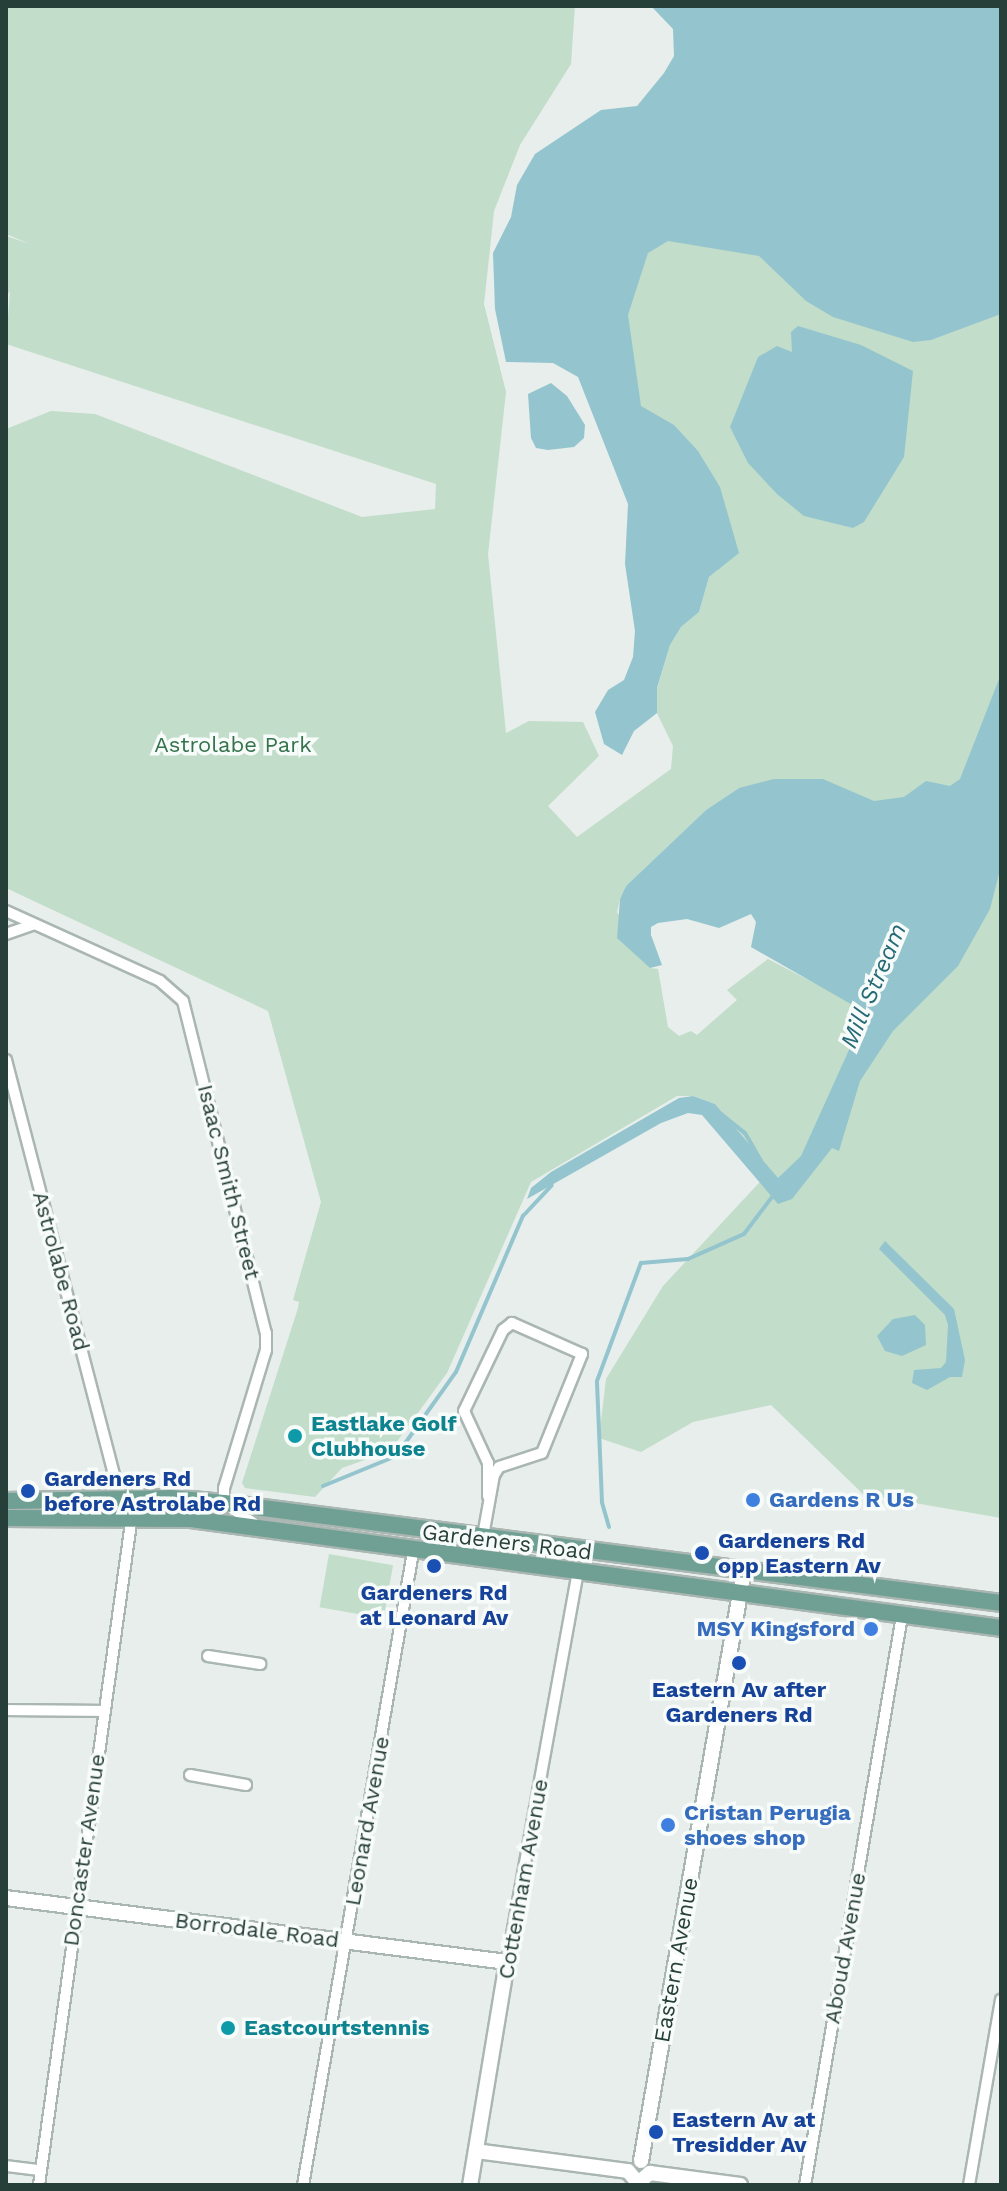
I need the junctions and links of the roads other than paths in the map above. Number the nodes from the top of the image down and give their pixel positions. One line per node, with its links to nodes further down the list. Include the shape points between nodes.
1 (6, 911): 2 (street, Isaac Smith Street)
2 (34, 925): 3 (street); 8 (street, Isaac Smith Street, via 160,981 183,1001 266,1333 266,1350)
3 (6, 934)
4 (6, 1060): 5 (street, Astrolabe Road)
5 (116, 1481)
6 (488, 1496): 6 (street, via 488,1463 464,1411 503,1330 512,1323 582,1354 542,1453 499,1467); 12 (street)
7 (6, 1501): 8 (main road, Gardeners Road, via 170,1498)
8 (224, 1503): 11 (street, via 237,1516); 12 (main road, Gardeners Road)
9 (132, 1516): 10 (main road, Gardeners Road); 11 (main road, Gardeners Road); 23 (street, Doncaster Avenue)
10 (6, 1518)
11 (271, 1529): 13 (main road, Gardeners Road)
12 (483, 1536): 14 (main road, Gardeners Road)
13 (413, 1552): 15 (main road, Gardeners Road); 28 (street, Leonard Avenue)
14 (744, 1570): 16 (street, Eastern Avenue); 17 (main road, Gardeners Road)
15 (578, 1573): 16 (main road, Gardeners Road); 29 (street, Cottenham Avenue)
16 (740, 1594): 18 (main road, Gardeners Road); 33 (street, Eastern Avenue)
17 (1001, 1603)
18 (902, 1616): 19 (main road, Gardeners Road); 41 (street, Aboud Avenue)
19 (1001, 1628)
20 (208, 1656): 21 (street)
21 (260, 1664)
22 (6, 1710): 23 (street)
23 (105, 1711): 27 (street, Doncaster Avenue)
24 (190, 1775): 25 (street)
25 (246, 1785)
26 (6, 1898): 27 (street, Borrodale Road)
27 (75, 1907): 28 (street, Borrodale Road); 34 (street, Doncaster Avenue)
28 (347, 1942): 29 (street, Borrodale Road); 38 (street, Leonard Avenue)
29 (507, 1962): 31 (street, Cottenham Avenue)
30 (1001, 2000): 42 (street)
31 (476, 2151): 35 (street); 39 (street, Cottenham Avenue)
32 (6, 2166): 34 (street)
33 (646, 2167): 35 (street); 36 (street); 40 (street)
34 (41, 2170): 37 (street, Doncaster Avenue)
35 (628, 2171): 36 (street)
36 (638, 2184)
37 (39, 2185)
38 (303, 2185)
39 (470, 2185)
40 (740, 2185)
41 (805, 2185)
42 (969, 2185)

